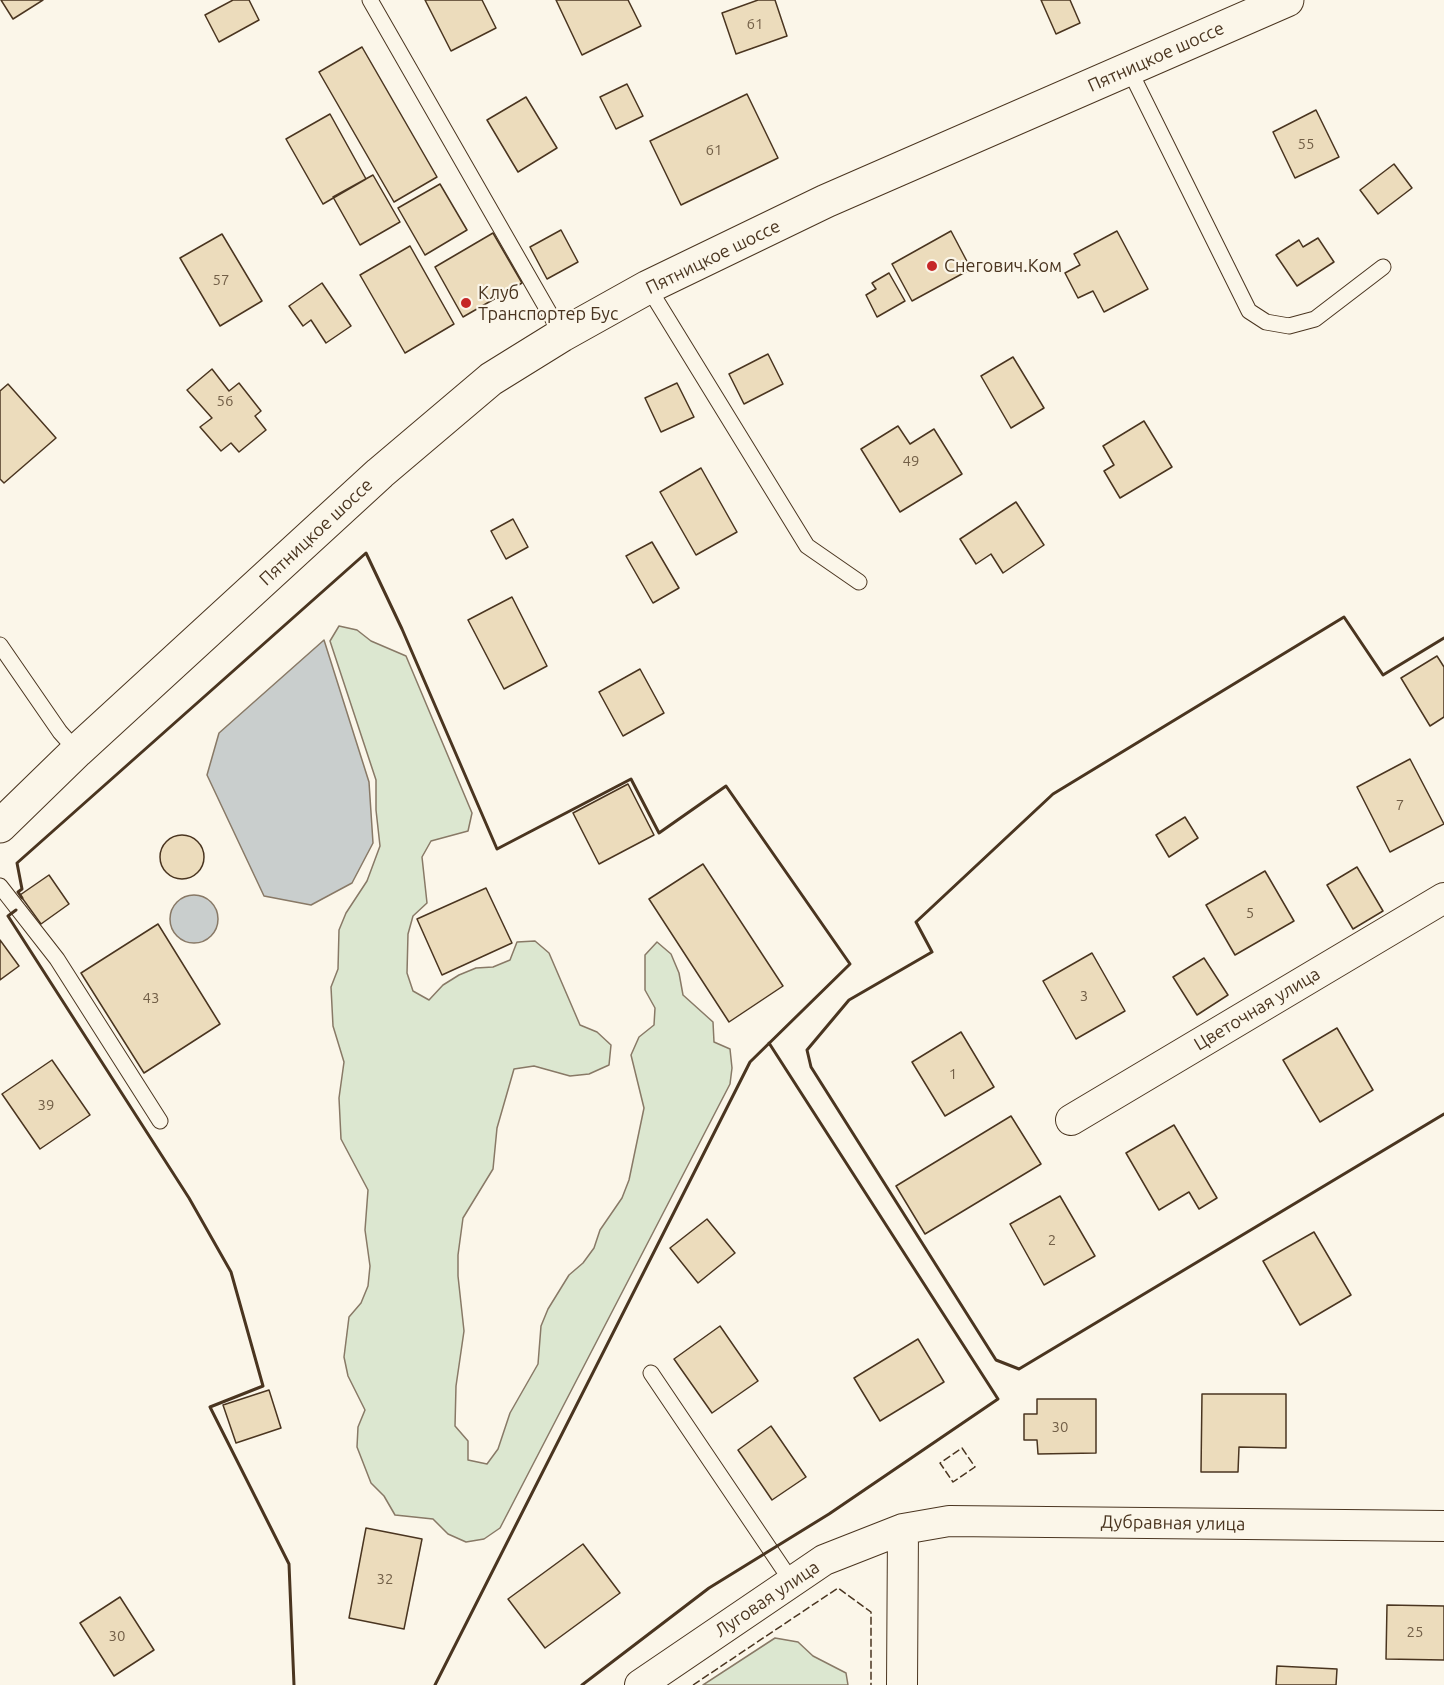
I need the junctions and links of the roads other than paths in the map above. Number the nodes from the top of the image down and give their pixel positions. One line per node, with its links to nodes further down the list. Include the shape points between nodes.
1 (370, 0): 6 (lane)
2 (1287, 0): 3 (main road, Пятницкое шоссе)
3 (1129, 69): 4 (lane, via 1249,311 1266,322 1289,326 1315,318); 5 (main road, Пятницкое шоссе, via 826,201)
4 (1383, 267)
5 (648, 287): 6 (main road, Пятницкое шоссе); 7 (lane, via 807,546)
6 (562, 335): 9 (main road, Пятницкое шоссе, via 491,379 380,472)
7 (860, 582)
8 (0, 645): 9 (lane)
9 (77, 752): 10 (main road, Пятницкое шоссе)
10 (0, 826)
11 (0, 886): 14 (lane, via 57,958)
12 (1444, 898): 13 (street, Цветочная улица)
13 (1071, 1120)
14 (160, 1121)
15 (651, 1373): 19 (lane)
16 (1444, 1508): 17 (lane)
17 (1444, 1526): 18 (street, Дубравная улица, via 949,1521)
18 (903, 1528): 19 (street, Луговая улица, via 824,1560); 21 (street)
19 (792, 1582): 20 (street, Луговая улица)
20 (640, 1685)
21 (902, 1685)

